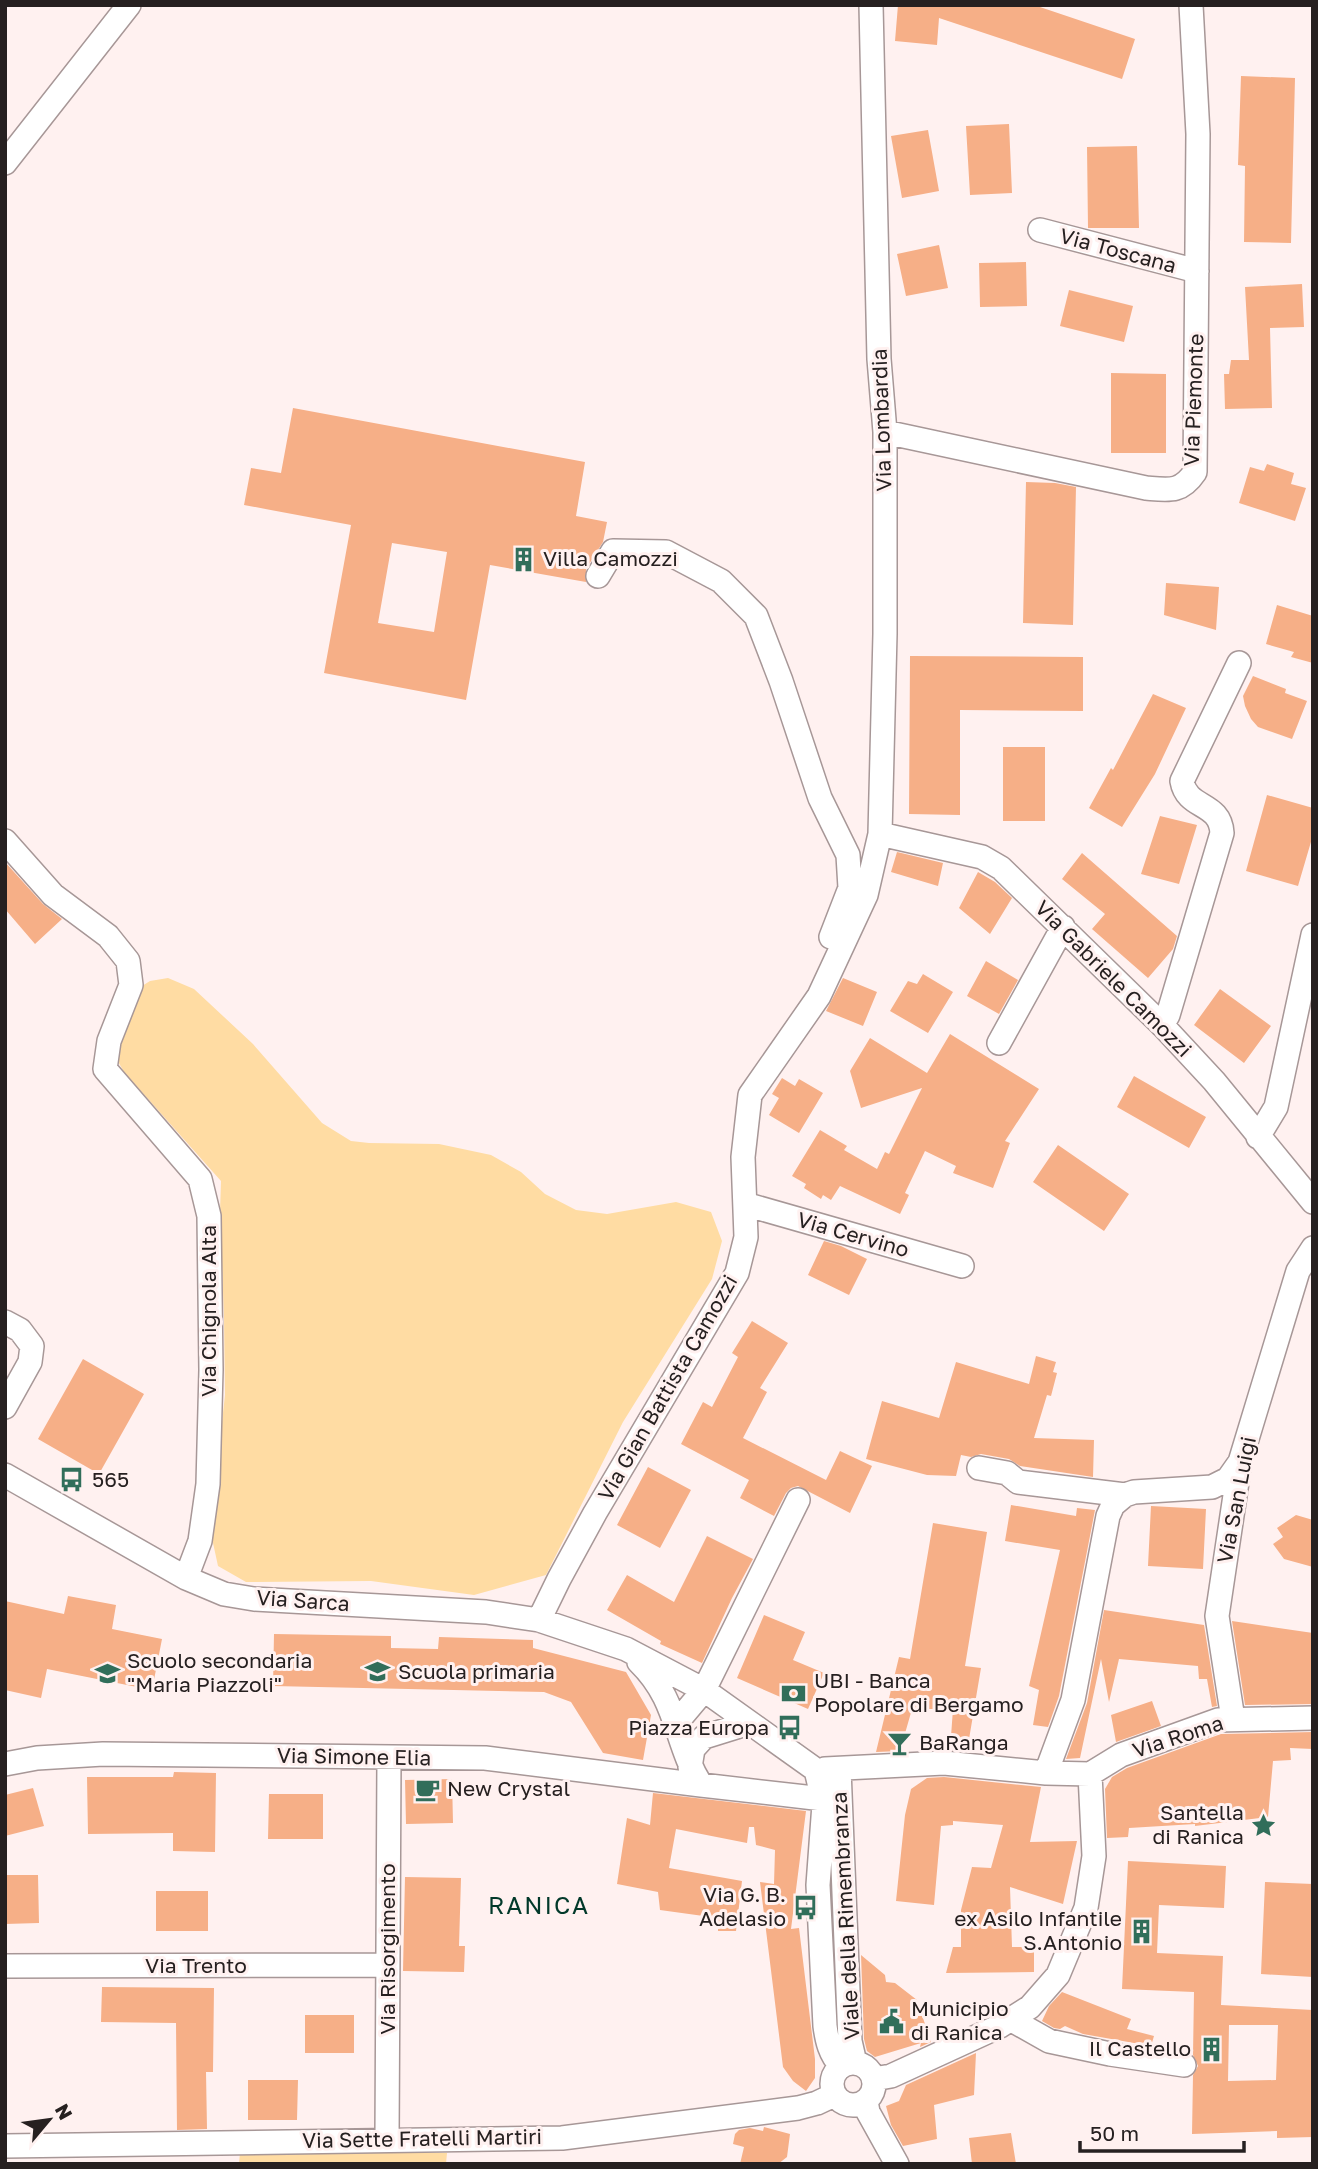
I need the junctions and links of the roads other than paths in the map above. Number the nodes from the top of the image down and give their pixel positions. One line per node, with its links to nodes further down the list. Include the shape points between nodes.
1 (129, 5): 4 (street)
2 (871, 5): 7 (street, Via Lombardia, via 879,359)
3 (1188, 6): 6 (street, Via Piemonte, via 1198,134)
4 (5, 163)
5 (1040, 230): 6 (street, Via Toscana)
6 (1197, 271): 7 (street, Via Piemonte, via 1195,472 1186,485 1171,490 1146,488)
7 (885, 432): 10 (street, Via Lombardia)
8 (598, 576): 14 (street, via 613,551 666,552 721,581 756,616 820,798 848,855 850,888 817,971)
9 (1239, 663): 15 (street, via 1182,781 1191,798 1216,813 1222,833)
10 (880, 834): 12 (street, Via Gabriele Camozzi, via 982,857 1001,868); 14 (street, Via Gian Battista Camozzi, via 866,895)
11 (5, 841): 31 (street, Via Chignola Alta, via 53,895 108,936 128,961 131,985 109,1041 105,1069 200,1179 209,1216 208,1484 200,1541)
12 (1063, 927): 15 (street, Via Gabriele Camozzi); 16 (street)
13 (1313, 935): 17 (street, via 1276,1107)
14 (819, 996): 19 (street, Via Gian Battista Camozzi, via 750,1095 743,1157)
15 (1162, 1025): 17 (street, Via Gabriele Camozzi)
16 (999, 1042)
17 (1258, 1137): 18 (street, Via Gabriele Camozzi)
18 (1308, 1196)
19 (744, 1204): 21 (street, Via Cervino); 32 (street, Via Gian Battista Camozzi, via 746,1237 737,1273 595,1513)
20 (1313, 1248): 24 (street, Via San Luigi, via 1298,1271)
21 (962, 1266)
22 (5, 1322): 23 (street, via 20,1330 32,1346 30,1362)
23 (5, 1407)
24 (1240, 1462): 27 (street, via 1228,1479); 30 (street, Via San Luigi)
25 (979, 1468): 28 (street, via 1007,1474 1018,1482)
26 (5, 1475): 31 (street, Via Sarca)
27 (1212, 1487): 28 (street); 30 (street)
28 (1125, 1495): 42 (street, via 1108,1516 1073,1700)
29 (798, 1500): 34 (street)
30 (1232, 1514): 36 (street, Via San Luigi, via 1217,1616)
31 (186, 1578): 32 (street, Via Sarca, via 224,1594 254,1599 486,1612)
32 (539, 1620): 33 (street, Via Sarca)
33 (625, 1648): 34 (street); 37 (street, via 662,1689)
34 (704, 1690): 37 (street); 38 (street)
35 (1313, 1718): 36 (street, Via Roma)
36 (1233, 1719): 43 (street, Via Roma, via 1218,1720 1121,1755)
37 (677, 1722): 44 (street)
38 (749, 1723): 41 (street); 44 (street, via 704,1737 693,1749)
39 (389, 1758): 40 (street, Via Simone Elia, via 103,1754); 44 (street, Via Simone Elia, via 485,1758); 46 (street, Via Risorgimento)
40 (5, 1764)
41 (827, 1769): 42 (street, via 944,1763); 45 (street); 49 (street, Viale della Rimembranza, via 850,2041)
42 (1046, 1773): 43 (street)
43 (1090, 1774): 48 (street, via 1094,1856 1086,1908 1058,1975 1030,2007)
44 (695, 1776): 45 (street)
45 (823, 1799): 49 (street, via 818,1885 825,2026 834,2058)
46 (387, 1965): 47 (street, Via Trento); 54 (street, Via Risorgimento)
47 (5, 1966)
48 (1010, 2020): 50 (street, via 1049,2041); 51 (street, via 891,2076)
49 (848, 2064): 51 (street, via 863,2065); 52 (street, via 832,2079)
50 (1184, 2065)
51 (874, 2079): 53 (street)
52 (834, 2095): 53 (street, via 849,2105); 54 (street, Via Sette Fratelli Martiri, via 798,2108 562,2137)
53 (866, 2101): 56 (street)
54 (387, 2139): 55 (street, Via Sette Fratelli Martiri)
55 (5, 2146)
56 (897, 2164)

